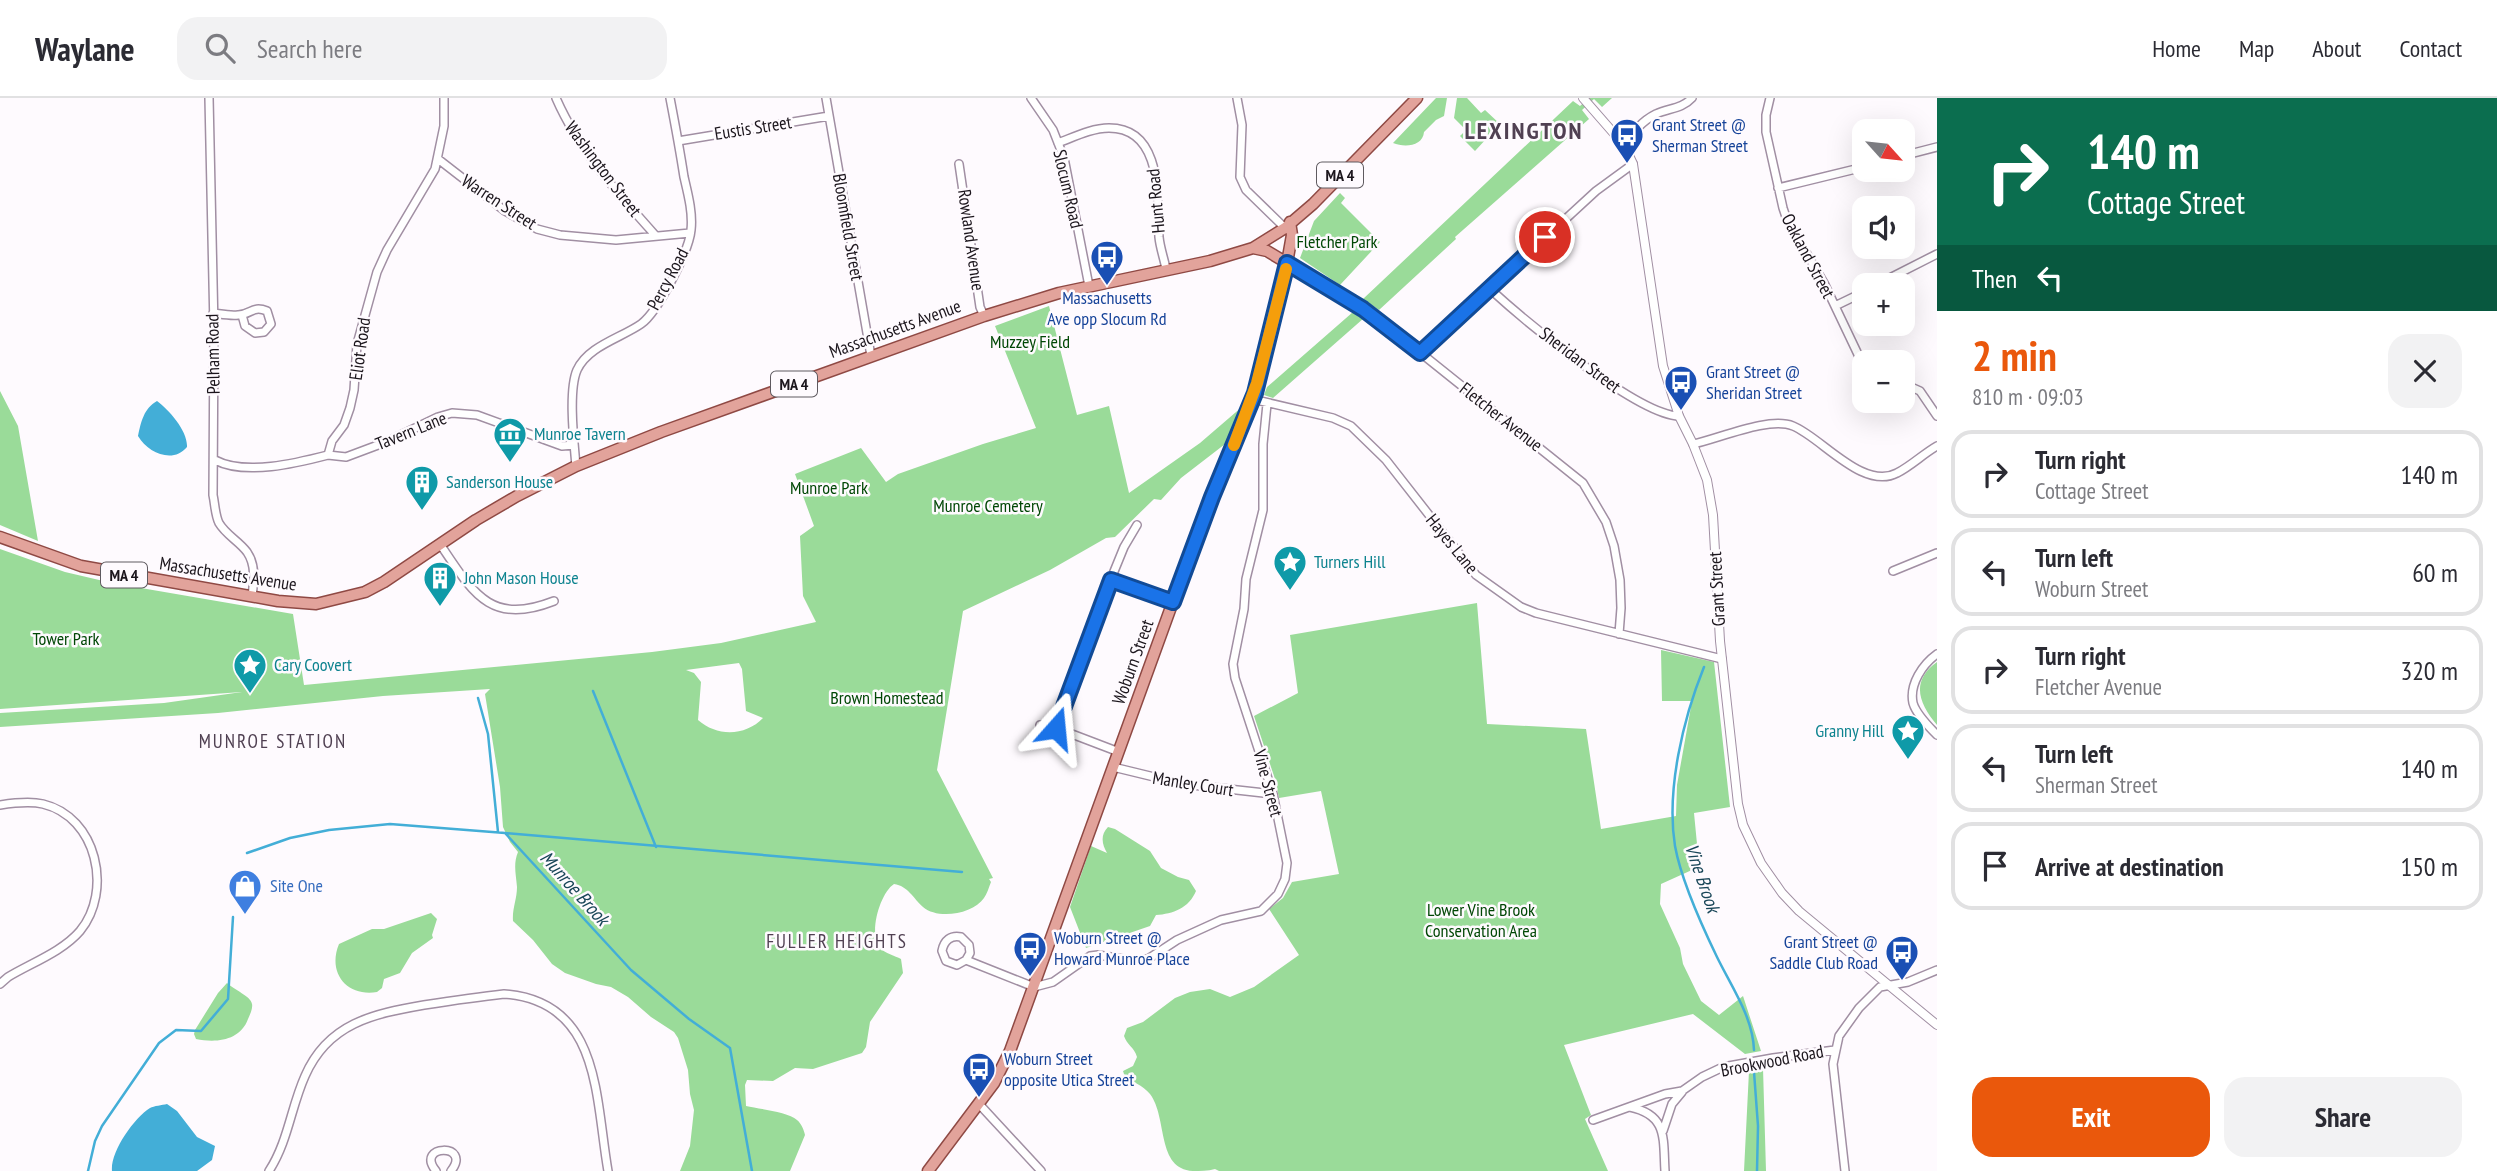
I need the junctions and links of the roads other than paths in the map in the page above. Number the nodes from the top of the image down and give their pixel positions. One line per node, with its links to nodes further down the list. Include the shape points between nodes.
1 (209, 98): 35 (street, Pelham Road)
2 (444, 98): 18 (street, Eliot Road)
3 (556, 98): 25 (street, Washington Street, via 599,168)
4 (670, 98): 13 (street, Percy Road)
5 (826, 98): 12 (street, Bloomfield Street)
6 (1031, 98): 14 (street, Slocum Road)
7 (1237, 98): 23 (street, via 1242,125 1240,177 1246,190)
8 (1417, 98): 23 (main road, Massachusetts Avenue / MA 4)
9 (1583, 98): 15 (street, Grant Street)
10 (1692, 98): 15 (street, via 1636,127)
11 (1770, 98): 22 (street, Oakland Street, via 1766,132)
12 (829, 116): 13 (street, Eustis Street); 40 (street, Bloomfield Street)
13 (678, 141): 24 (street, Percy Road)
14 (1058, 143): 29 (street, Hunt Road, via 1110,128 1129,133 1149,150); 31 (street, Slocum Road)
15 (1624, 145): 20 (street, Grant Street)
16 (1937, 147): 17 (street)
17 (1915, 153)
18 (438, 159): 25 (street, Warren Street, via 505,211 537,229 616,240); 51 (street, Eliot Road, via 377,272 357,344 350,408)
19 (960, 164): 37 (street, Rowland Avenue)
20 (1633, 164): 32 (street, via 1596,191); 46 (street, Grant Street, via 1663,366)
21 (1852, 170): 22 (street)
22 (1778, 188): 34 (street, Oakland Street, via 1787,220)
23 (1287, 225): 26 (main road, Massachusetts Avenue / MA 4); 28 (main road, Woburn Street, via 1292,235)
24 (690, 233): 25 (street, Warren Street); 49 (street, Percy Road, via 678,268 644,323 595,349 576,371)
25 (656, 236)
26 (1253, 248): 28 (main road); 29 (main road, Massachusetts Avenue / MA 4)
27 (1937, 254): 30 (street)
28 (1287, 263): 39 (street, Fletcher Avenue, via 1363,309); 43 (main road, Woburn Street)
29 (1166, 269): 31 (main road, Massachusetts Avenue / MA 4)
30 (1900, 273)
31 (1089, 286): 37 (main road, Massachusetts Avenue / MA 4)
32 (1490, 289): 39 (street); 46 (street, Sheridan Street, via 1630,397 1660,413)
33 (1852, 298): 34 (street)
34 (1835, 306): 38 (street, Oakland Street)
35 (213, 313): 36 (street); 52 (street, Pelham Road)
36 (242, 315)
37 (985, 316): 40 (main road, Massachusetts Avenue / MA 4)
38 (1856, 350)
39 (1420, 353): 63 (street, Fletcher Avenue, via 1583,483 1614,546 1620,580)
40 (871, 356): 53 (main road, Massachusetts Avenue / MA 4)
41 (1915, 389): 44 (street)
42 (1937, 397): 44 (street)
43 (1252, 399): 45 (street, Hayes Lane); 62 (main road, Woburn Street)
44 (1929, 402): 47 (street)
45 (1267, 404): 63 (street, Hayes Lane, via 1327,416 1351,426 1386,460 1476,575 1503,595 1536,613); 71 (street, Vine Street, via 1263,509 1233,664)
46 (1679, 416): 48 (street, Grant Street)
47 (1937, 416)
48 (1693, 444): 50 (street, via 1734,431 1793,425 1840,459 1878,477 1896,474); 65 (street, Grant Street, via 1707,480 1713,514)
49 (574, 445): 51 (street, Tavern Lane, via 562,446 477,415 452,413 346,457); 53 (street, Percy Road)
50 (1937, 446)
51 (328, 454): 52 (street, via 270,467)
52 (215, 460): 60 (street, Pelham Road, via 213,495 218,521 246,551 254,576)
53 (576, 466): 56 (main road, Massachusetts Avenue / MA 4)
54 (1137, 525): 59 (street)
55 (0, 537): 60 (main road, Massachusetts Avenue / MA 4, via 81,566)
56 (440, 544): 60 (main road, Massachusetts Avenue / MA 4, via 356,595 306,604); 61 (street, via 470,585 498,608 518,611)
57 (1937, 553): 58 (street)
58 (1894, 571)
59 (1111, 580): 62 (street); 67 (street)
60 (252, 596)
61 (554, 601)
62 (1173, 602): 69 (main road, Woburn Street)
63 (1619, 634): 65 (street, Hayes Lane)
64 (1937, 654): 68 (street, via 1921,670 1913,687 1913,703)
65 (1722, 659): 76 (street, Grant Street, via 1736,794 1751,845 1799,911)
66 (1040, 724): 67 (street)
67 (1056, 728): 69 (street)
68 (1937, 735)
69 (1119, 751): 70 (main road, Woburn Street)
70 (1114, 767): 71 (street, Manley Court, via 1175,783); 77 (main road, Woburn Street)
71 (1273, 794): 77 (street, Vine Street, via 1287,863 1282,887 1269,906 1221,920 1148,959 1090,956 1053,982)
72 (0, 804): 75 (street, via 43,804 64,814 93,853 99,877 95,901 80,931)
73 (967, 960): 73 (street, via 957,965 946,961 942,951 946,940 965,939 970,949); 77 (street)
74 (1937, 970): 76 (street, via 1908,982)
75 (0, 984)
76 (1887, 984): 78 (street, Grant Street); 79 (street, via 1848,1022)
77 (1034, 987): 81 (main road, Woburn Street, via 1008,1057)
78 (1937, 1025)
79 (1835, 1050): 80 (street, Brookwood Road, via 1724,1067); 92 (street)
80 (1682, 1091): 82 (street, Brookwood Road); 84 (street)
81 (979, 1104): 89 (main road, Woburn Street); 90 (street)
82 (1630, 1107): 83 (street, Brookwood Road); 84 (street, via 1651,1114)
83 (1593, 1120)
84 (1662, 1133): 91 (street)
85 (269, 1171): 88 (street, via 305,1074 337,1033 382,1012 504,994 541,1002 575,1028 593,1077)
86 (436, 1171): 87 (street, via 432,1157 443,1149 454,1156)
87 (451, 1171)
88 (608, 1171)
89 (928, 1171)
90 (1041, 1171)
91 (1665, 1171)
92 (1845, 1171)

